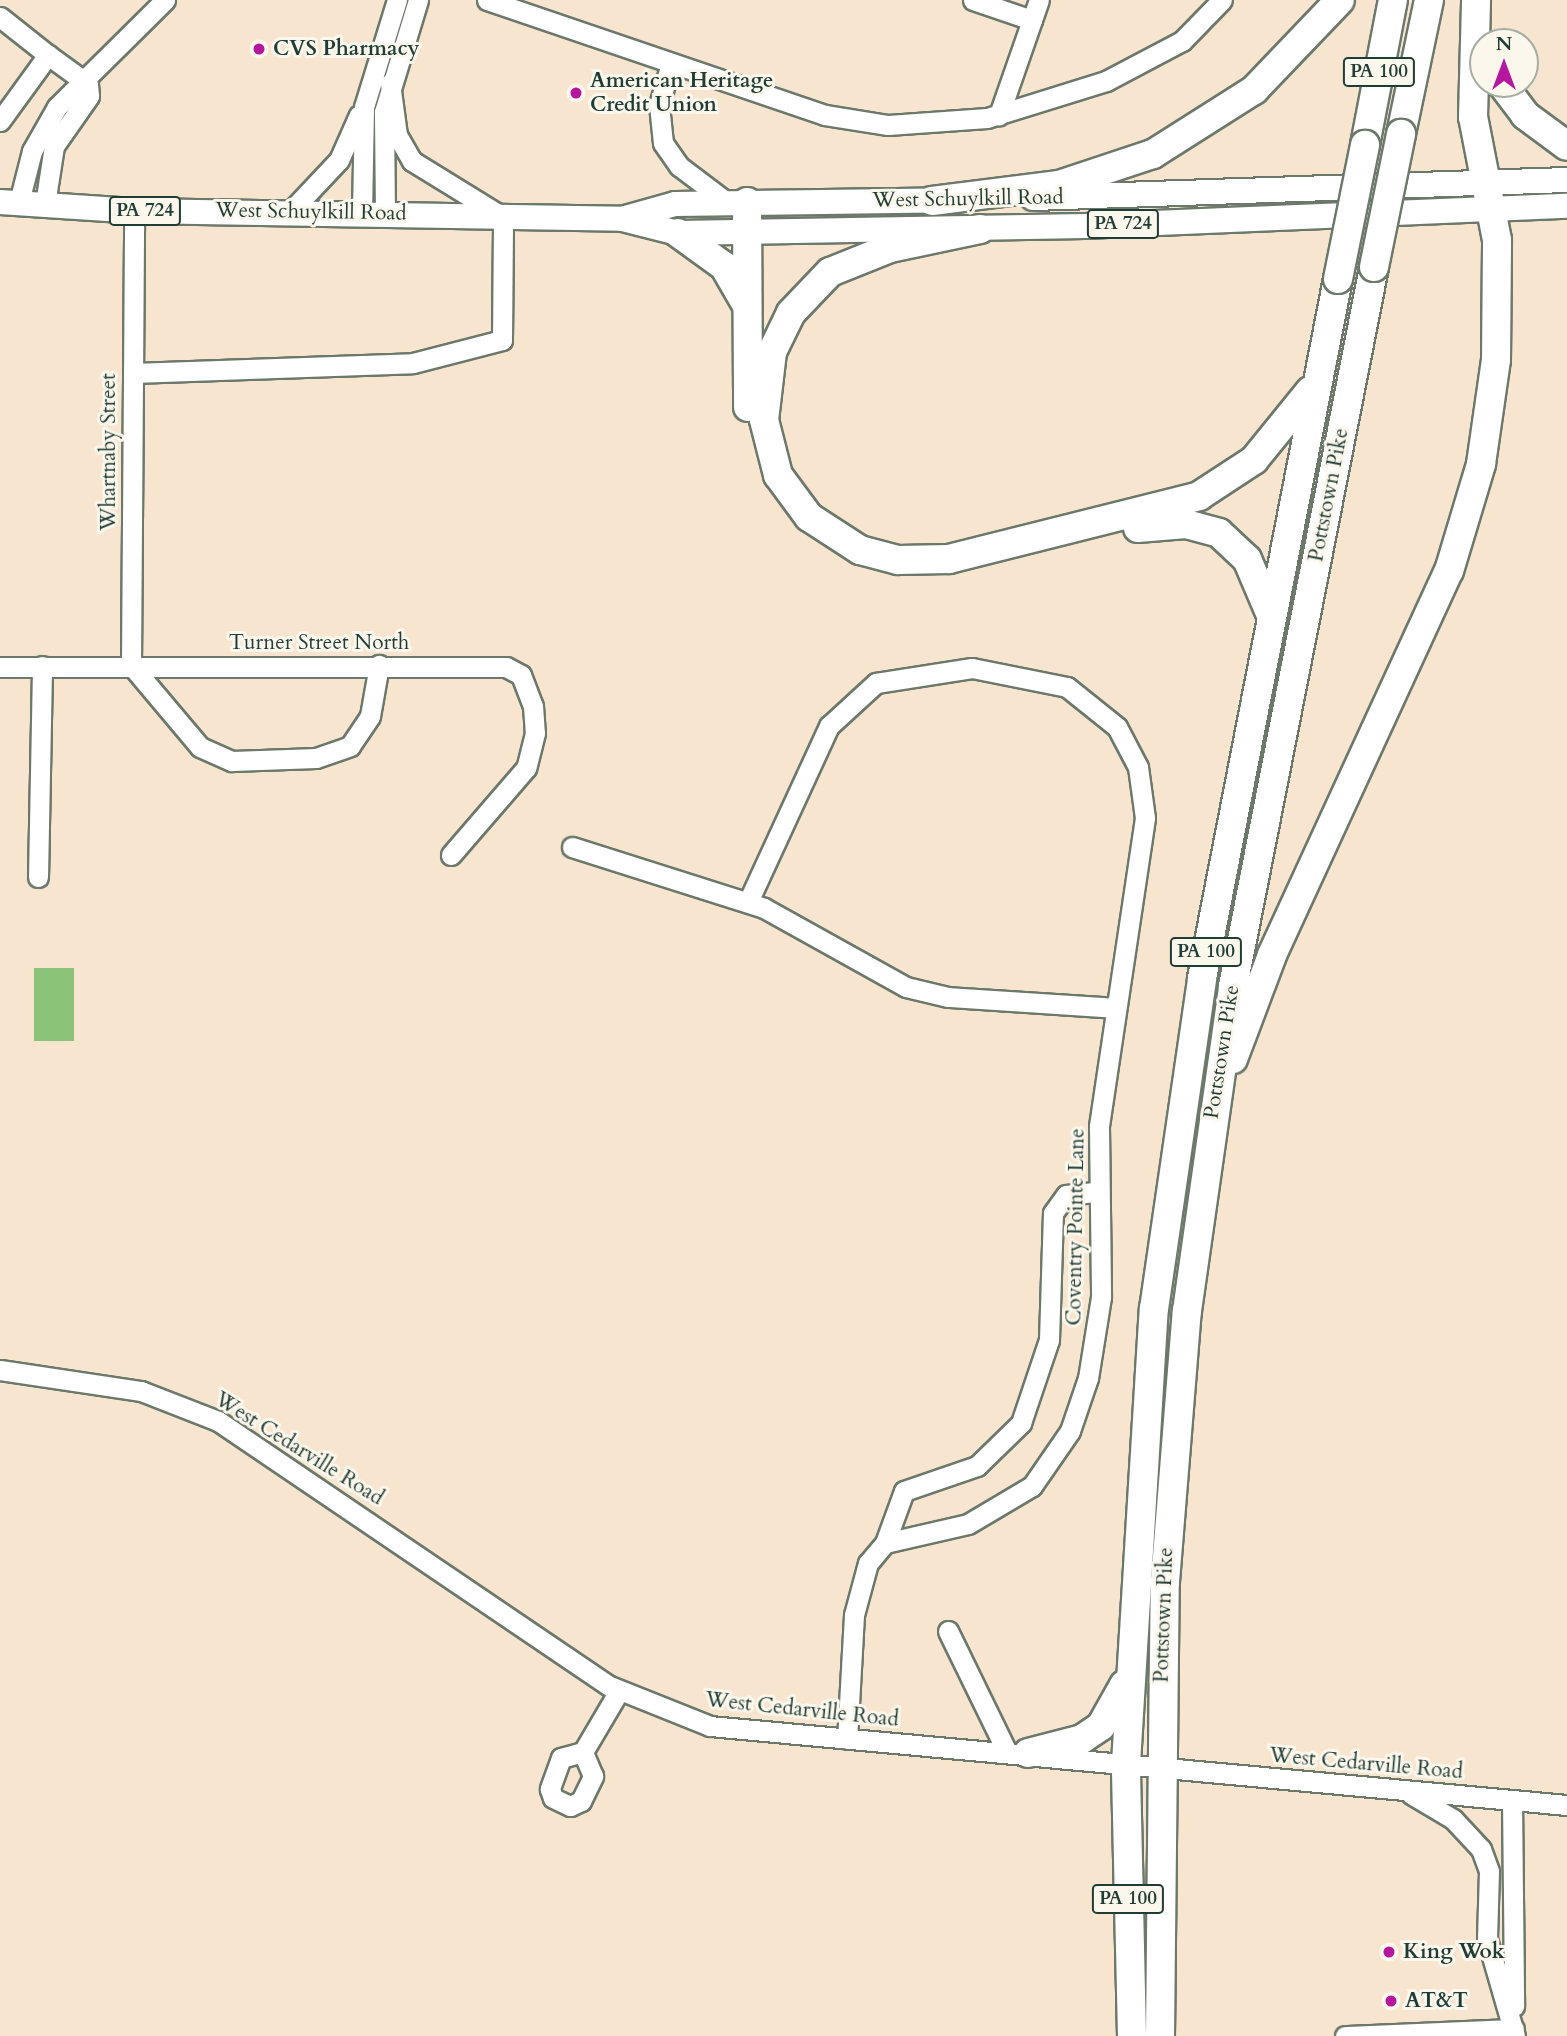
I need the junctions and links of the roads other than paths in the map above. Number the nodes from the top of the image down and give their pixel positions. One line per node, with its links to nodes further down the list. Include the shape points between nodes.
1 (165, 0): 17 (street)
2 (397, 0): 19 (street)
3 (418, 0): 16 (street)
4 (487, 0): 15 (street)
5 (973, 0): 12 (street)
6 (1039, 0): 12 (street)
7 (1222, 0): 20 (street, via 1182,41 1107,80)
8 (1340, 0): 25 (highway, via 1254,90 1153,154 1059,185)
9 (1392, 0): 40 (highway, Pottstown Pike / PA 100, bridge)
10 (1429, 0): 51 (highway, Pottstown Pike / PA 100, bridge)
11 (0, 17): 14 (street)
12 (1032, 20): 20 (street)
13 (1478, 20): 24 (highway, via 1473,117)
14 (48, 55): 17 (street); 21 (street)
15 (671, 63): 20 (street, via 825,115 888,125); 27 (street, via 659,105 663,143 679,166)
16 (390, 83): 32 (street); 33 (street, via 397,135 412,161)
17 (88, 84): 26 (street, via 73,87 40,132); 28 (street, via 89,96 54,146)
18 (1512, 98): 22 (highway, via 1525,115)
19 (364, 105): 31 (street, via 339,160); 32 (street)
20 (999, 115)
21 (0, 121)
22 (1567, 146)
23 (1567, 180): 24 (main road, West Schuylkill Road / PA 724)
24 (1489, 196): 25 (main road, West Schuylkill Road / PA 724); 29 (main road, West Schuylkill Road / PA 724); 35 (main road, West Schuylkill Road / PA 724); 51 (highway, via 1496,360 1466,520 1449,570 1272,955)
25 (932, 201): 27 (main road, West Schuylkill Road / PA 724)
26 (9, 202): 28 (main road, West Schuylkill Road / PA 724)
27 (738, 202): 34 (main road, West Schuylkill Road / PA 724, via 675,204); 36 (highway)
28 (45, 204): 30 (main road, West Schuylkill Road / PA 724)
29 (1567, 206)
30 (134, 211): 31 (main road, West Schuylkill Road / PA 724); 39 (street, Whartnaby Street)
31 (290, 212): 32 (main road, West Schuylkill Road / PA 724)
32 (374, 213): 33 (main road, West Schuylkill Road / PA 724)
33 (503, 217): 34 (main road, West Schuylkill Road / PA 724); 39 (street, via 503,330 497,345 413,363 319,370)
34 (623, 219): 37 (main road, West Schuylkill Road / PA 724)
35 (980, 229): 36 (main road, West Schuylkill Road / PA 724); 40 (highway, via 890,248 830,272 791,313 772,352 764,420 778,475 809,517 860,550 898,560 950,559 1199,496 1254,460)
36 (747, 232): 37 (main road, West Schuylkill Road / PA 724); 38 (highway)
37 (678, 233): 38 (highway, via 724,266)
38 (747, 306): 41 (highway, via 753,450 781,506 832,553 879,572 939,576 1110,534 1186,524 1233,544 1247,559)
39 (133, 373): 42 (street, Whartnaby Street)
40 (1314, 386): 41 (highway, Pottstown Pike / PA 100)
41 (1270, 613): 56 (highway, Pottstown Pike / PA 100, via 1174,1148 1142,1434)
42 (131, 665): 43 (street, Turner Street North); 43 (street, via 200,747 232,761 316,758 350,746 370,716); 44 (street)
43 (379, 665): 47 (street, Turner Street North, via 506,667 521,675 533,706 536,733 526,768)
44 (42, 666): 45 (street); 48 (street)
45 (0, 667)
46 (572, 847): 49 (street)
47 (451, 855)
48 (38, 877)
49 (748, 902): 50 (street, via 906,987 948,997); 50 (street, Coventry Pointe Lane, via 829,726 848,702 876,683 928,671 995,669 1030,676 1067,688 1100,709 1138,767 1145,818)
50 (1116, 1008): 52 (street, Coventry Pointe Lane)
51 (1211, 1117): 62 (highway, Pottstown Pike / PA 100, via 1172,1446)
52 (1097, 1192): 54 (street, via 1066,1195 1053,1213 1049,1340 1021,1423 977,1466 904,1491); 54 (street, Coventry Pointe Lane, via 1101,1261 1095,1353 1070,1431 1050,1466 987,1516)
53 (0, 1370): 57 (street, West Cedarville Road, via 141,1391 218,1421)
54 (885, 1544): 58 (street, via 859,1581)
55 (948, 1631): 60 (street)
56 (1129, 1669): 60 (highway, via 1101,1726 1082,1739); 61 (highway, Pottstown Pike / PA 100)
57 (619, 1691): 58 (street, West Cedarville Road, via 709,1726); 59 (street)
58 (847, 1739): 60 (street, West Cedarville Road)
59 (583, 1752)
60 (1017, 1752): 61 (street, West Cedarville Road)
61 (1126, 1763): 62 (street, West Cedarville Road); 67 (highway, Pottstown Pike / PA 100)
62 (1159, 1765): 63 (street, West Cedarville Road); 68 (highway, Pottstown Pike / PA 100)
63 (1408, 1791): 64 (street, West Cedarville Road); 66 (street, via 1453,1818 1481,1849 1489,1871 1488,1938)
64 (1512, 1800): 65 (street, West Cedarville Road); 66 (street)
65 (1567, 1805)
66 (1515, 2033): 69 (street)
67 (1132, 2036)
68 (1160, 2036)
69 (1345, 2036)

